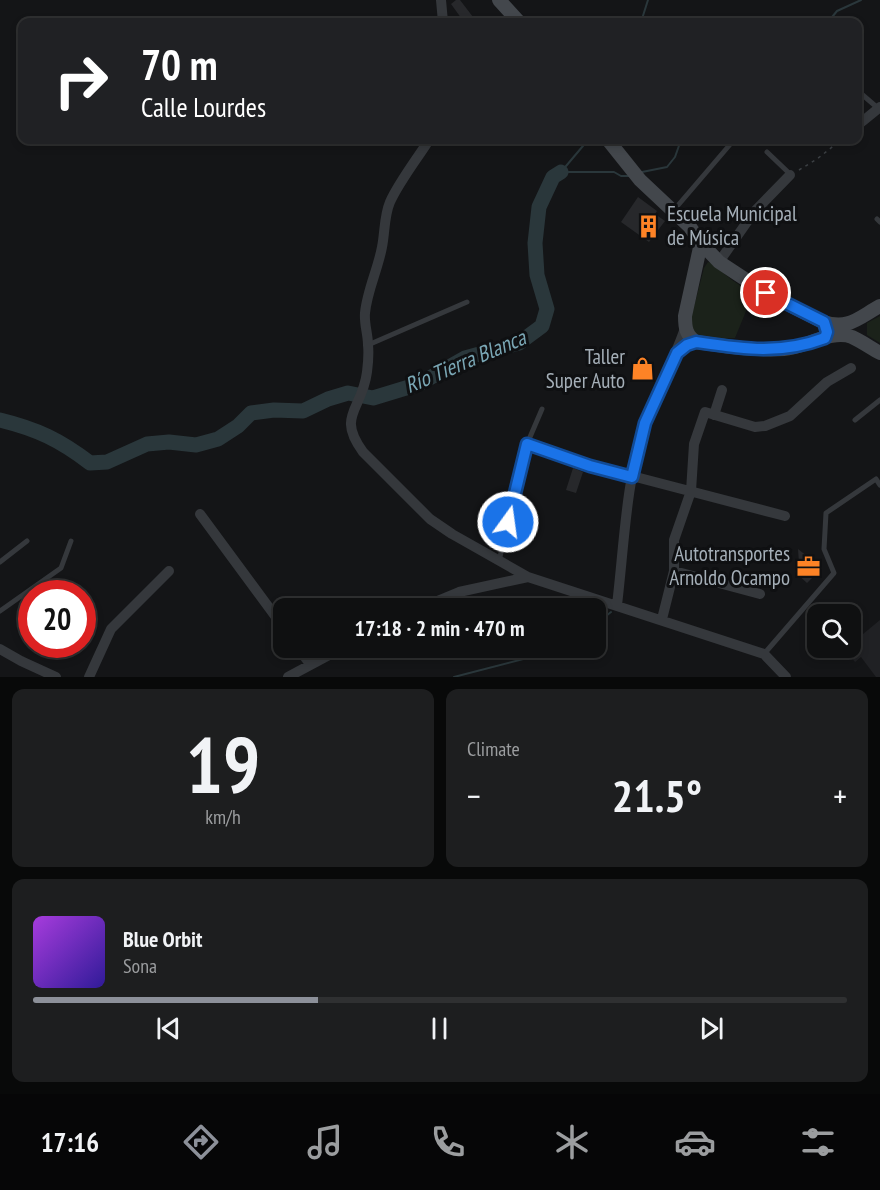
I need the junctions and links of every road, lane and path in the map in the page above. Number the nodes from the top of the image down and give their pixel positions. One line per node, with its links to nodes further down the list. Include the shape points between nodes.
1 (441, 0): 3 (street)
2 (499, 0): 4 (main road)
3 (443, 18)
4 (515, 18)
5 (862, 94): 6 (lane)
6 (879, 108): 7 (street)
7 (862, 122)
8 (427, 144): 24 (street, via 391,201 385,218 382,248 365,312)
9 (611, 144): 14 (main road)
10 (730, 144): 14 (lane)
11 (836, 144): 13 (path)
12 (767, 152): 13 (lane)
13 (790, 175): 16 (street, via 754,212)
14 (673, 211): 15 (main road)
15 (701, 243): 16 (main road); 17 (main road)
16 (719, 262): 17 (main road, via 707,258); 20 (main road, via 766,293)
17 (696, 267): 22 (main road, via 684,316)
18 (467, 302): 24 (lane)
19 (880, 306): 21 (main road)
20 (824, 322): 21 (main road); 23 (main road)
21 (849, 331): 23 (main road); 26 (main road)
22 (690, 336): 23 (main road, via 768,349 804,346); 25 (street); 25 (street, via 687,345)
23 (825, 338)
24 (368, 345): 41 (street, via 364,389 350,418 354,440 430,519)
25 (677, 353): 34 (street, via 645,423)
26 (880, 353)
27 (851, 368): 31 (street, via 827,382 777,423 755,427)
28 (722, 390): 31 (street)
29 (880, 400): 32 (lane)
30 (542, 409): 33 (lane)
31 (714, 415): 36 (street, via 705,412 697,430)
32 (855, 420)
33 (527, 444): 34 (lane); 41 (lane)
34 (632, 477): 36 (street); 48 (street)
35 (880, 485): 53 (lane, via 876,479 826,513 824,549 834,573)
36 (691, 491): 38 (street); 44 (street, via 675,540)
37 (200, 514): 50 (street)
38 (786, 516)
39 (27, 541): 42 (lane)
40 (71, 541): 49 (lane, via 61,568)
41 (499, 561): 45 (street)
42 (0, 562)
43 (169, 571): 58 (street, via 111,629)
44 (674, 571): 46 (street); 51 (street)
45 (528, 577): 47 (street); 48 (street)
46 (760, 594)
47 (445, 598)
48 (617, 605): 51 (street)
49 (0, 611)
50 (273, 613)
51 (662, 619): 53 (street)
52 (0, 649): 57 (street)
53 (764, 654): 60 (street)
54 (306, 658): 56 (street)
55 (322, 658): 56 (street)
56 (310, 664): 59 (street)
57 (56, 677)
58 (89, 677)
59 (288, 677)
60 (786, 677)

